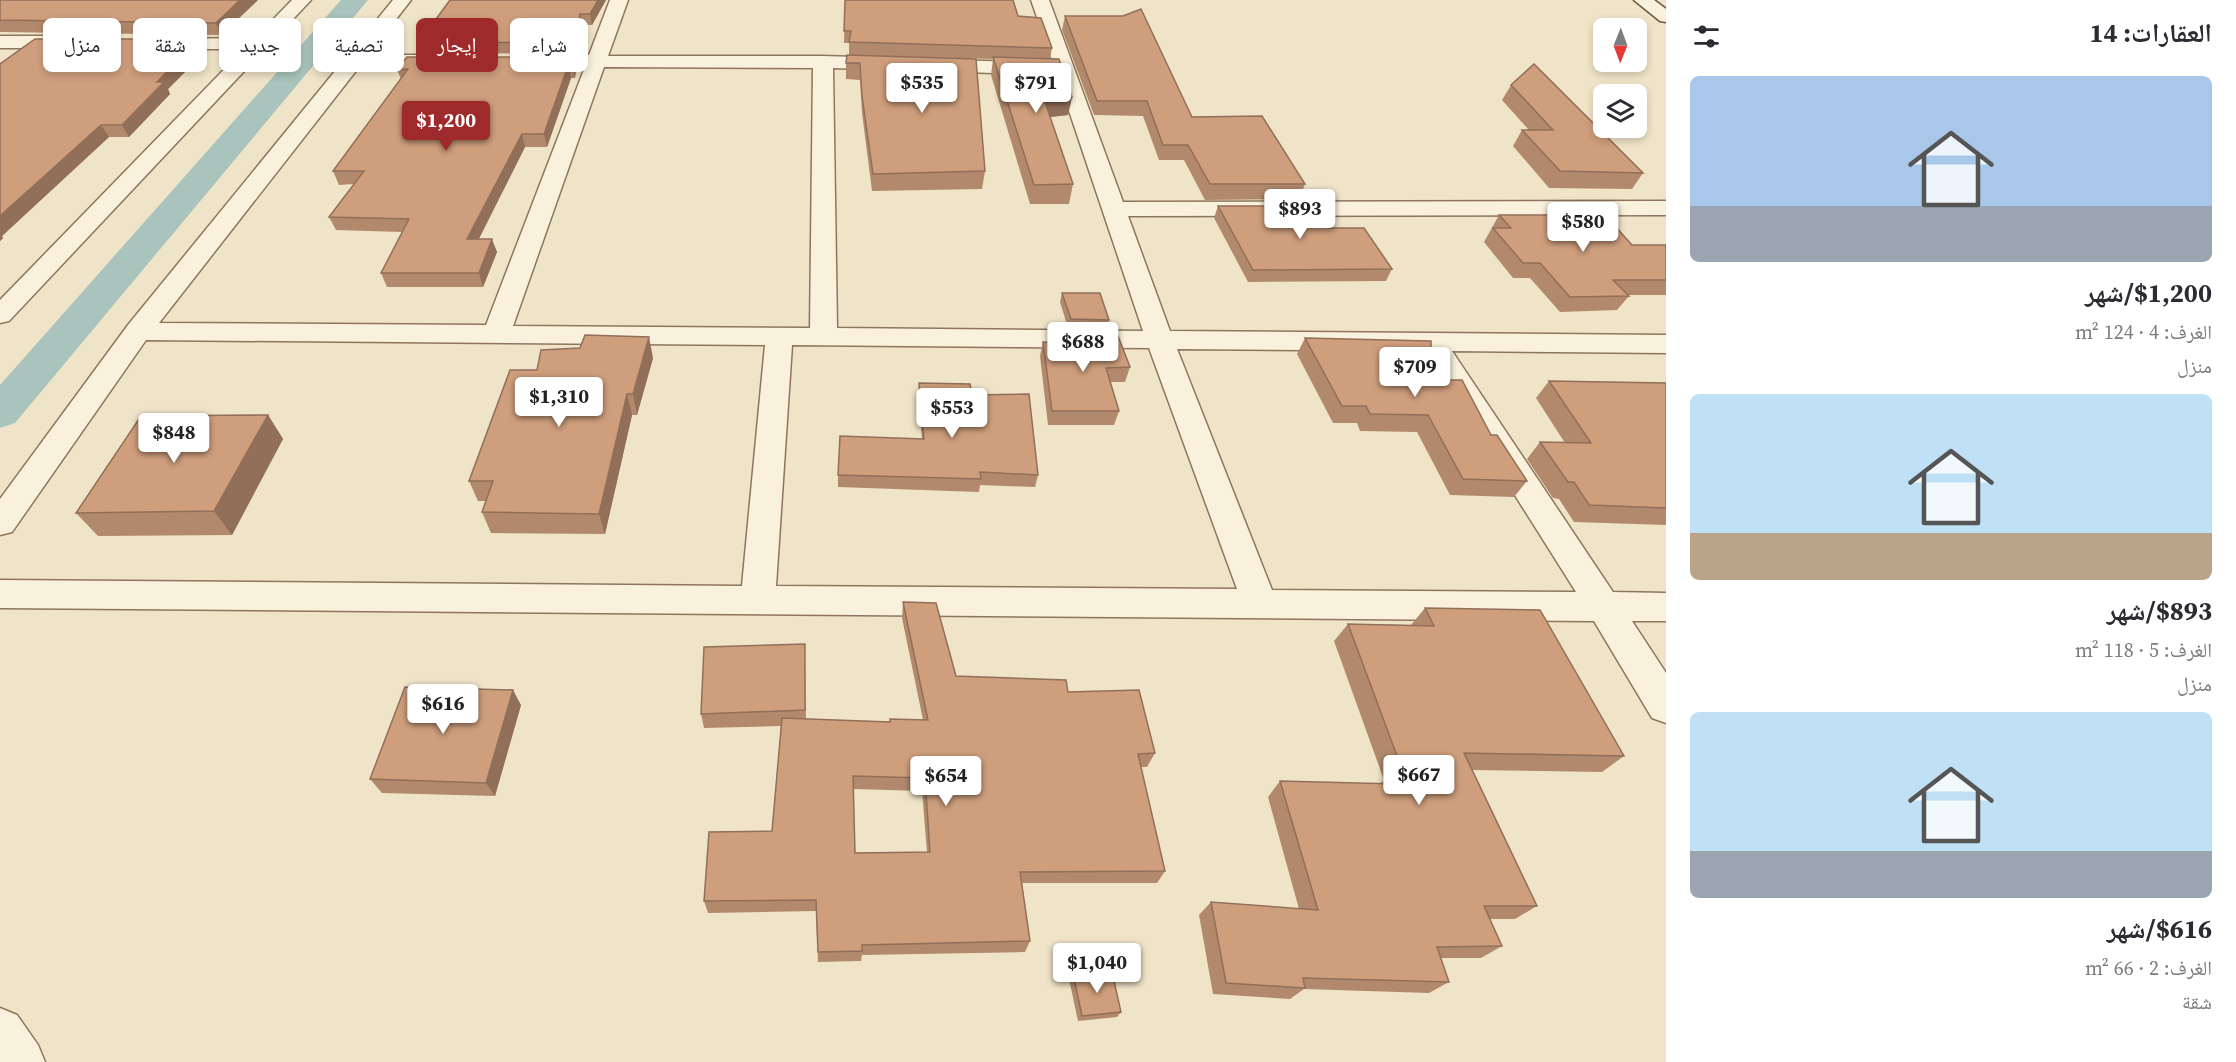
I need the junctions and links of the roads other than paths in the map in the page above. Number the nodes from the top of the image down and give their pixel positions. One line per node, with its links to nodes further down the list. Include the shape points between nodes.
1 (302, 0): 7 (street)
2 (402, 0): 8 (street)
3 (619, 0): 12 (street)
4 (1040, 0): 14 (street)
5 (1643, 0): 6 (street)
6 (1666, 17)
7 (285, 18)
8 (388, 18)
9 (43, 42): 10 (street)
10 (4, 51)
11 (588, 62): 12 (street)
12 (596, 62): 13 (street); 23 (street)
13 (823, 62): 14 (street); 25 (street)
14 (1064, 69): 17 (street)
15 (234, 72): 20 (street)
16 (344, 72): 22 (street)
17 (1114, 208): 18 (street); 26 (street)
18 (1666, 208)
19 (0, 278): 20 (street)
20 (35, 278): 21 (street)
21 (0, 315)
22 (138, 332): 23 (street); 29 (street)
23 (496, 335): 24 (street)
24 (779, 337): 25 (street); 31 (street)
25 (824, 337): 26 (street)
26 (1160, 340): 27 (street); 32 (street)
27 (1432, 342): 28 (street); 33 (street)
28 (1666, 344)
29 (0, 523)
30 (0, 594): 31 (street)
31 (758, 600): 32 (street)
32 (1260, 603): 33 (street)
33 (1605, 607): 34 (street); 35 (street)
34 (1666, 607)
35 (1666, 706)
36 (0, 1032): 37 (street)
37 (21, 1062)

